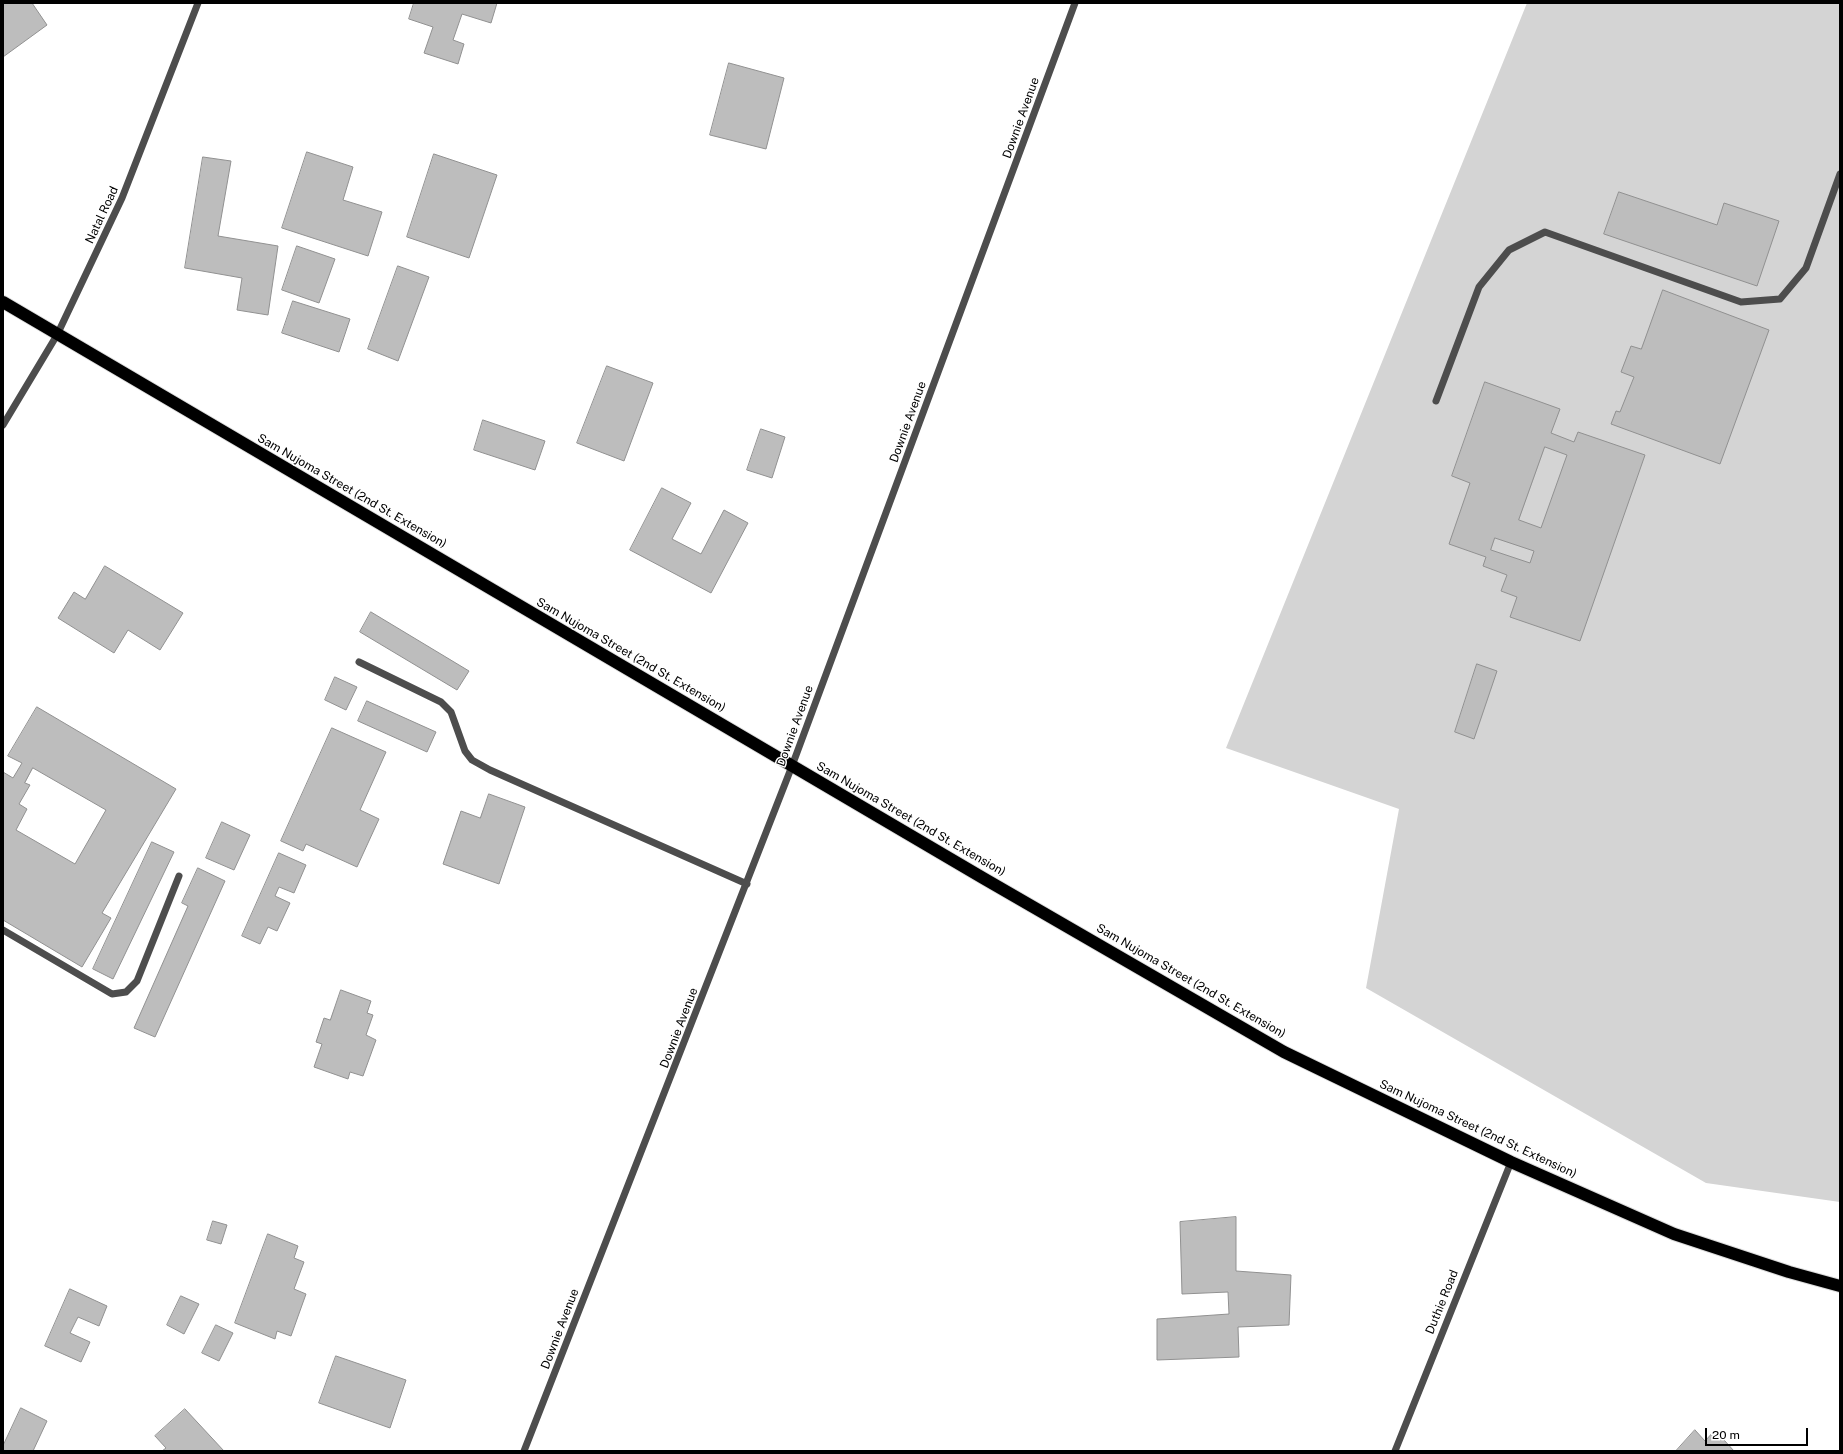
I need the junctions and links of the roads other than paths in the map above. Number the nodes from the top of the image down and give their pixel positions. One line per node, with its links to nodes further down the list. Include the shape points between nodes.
1 (198, 3): 5 (street, Natal Road, via 122,198)
2 (1075, 3): 9 (street, Downie Avenue)
3 (1840, 174): 6 (street, via 1806,268 1780,299 1741,302 1544,232 1509,250 1479,287)
4 (3, 302): 5 (highway, Sam Nujoma Street (2nd St. Extension))
5 (57, 335): 7 (street, Natal Road); 9 (highway, Sam Nujoma Street (2nd St. Extension))
6 (1436, 401)
7 (3, 425)
8 (359, 662): 11 (street, via 441,702 451,712 465,751 472,760)
9 (792, 766): 11 (street, Downie Avenue); 13 (highway, Sam Nujoma Street (2nd St. Extension), via 1284,1052)
10 (179, 876): 12 (street, via 137,981 126,992 112,994)
11 (747, 884): 15 (street, Downie Avenue)
12 (3, 930)
13 (1511, 1162): 14 (highway, Sam Nujoma Street (2nd St. Extension), via 1674,1234); 16 (street, Duthie Road)
14 (1840, 1286)
15 (524, 1451)
16 (1394, 1451)

